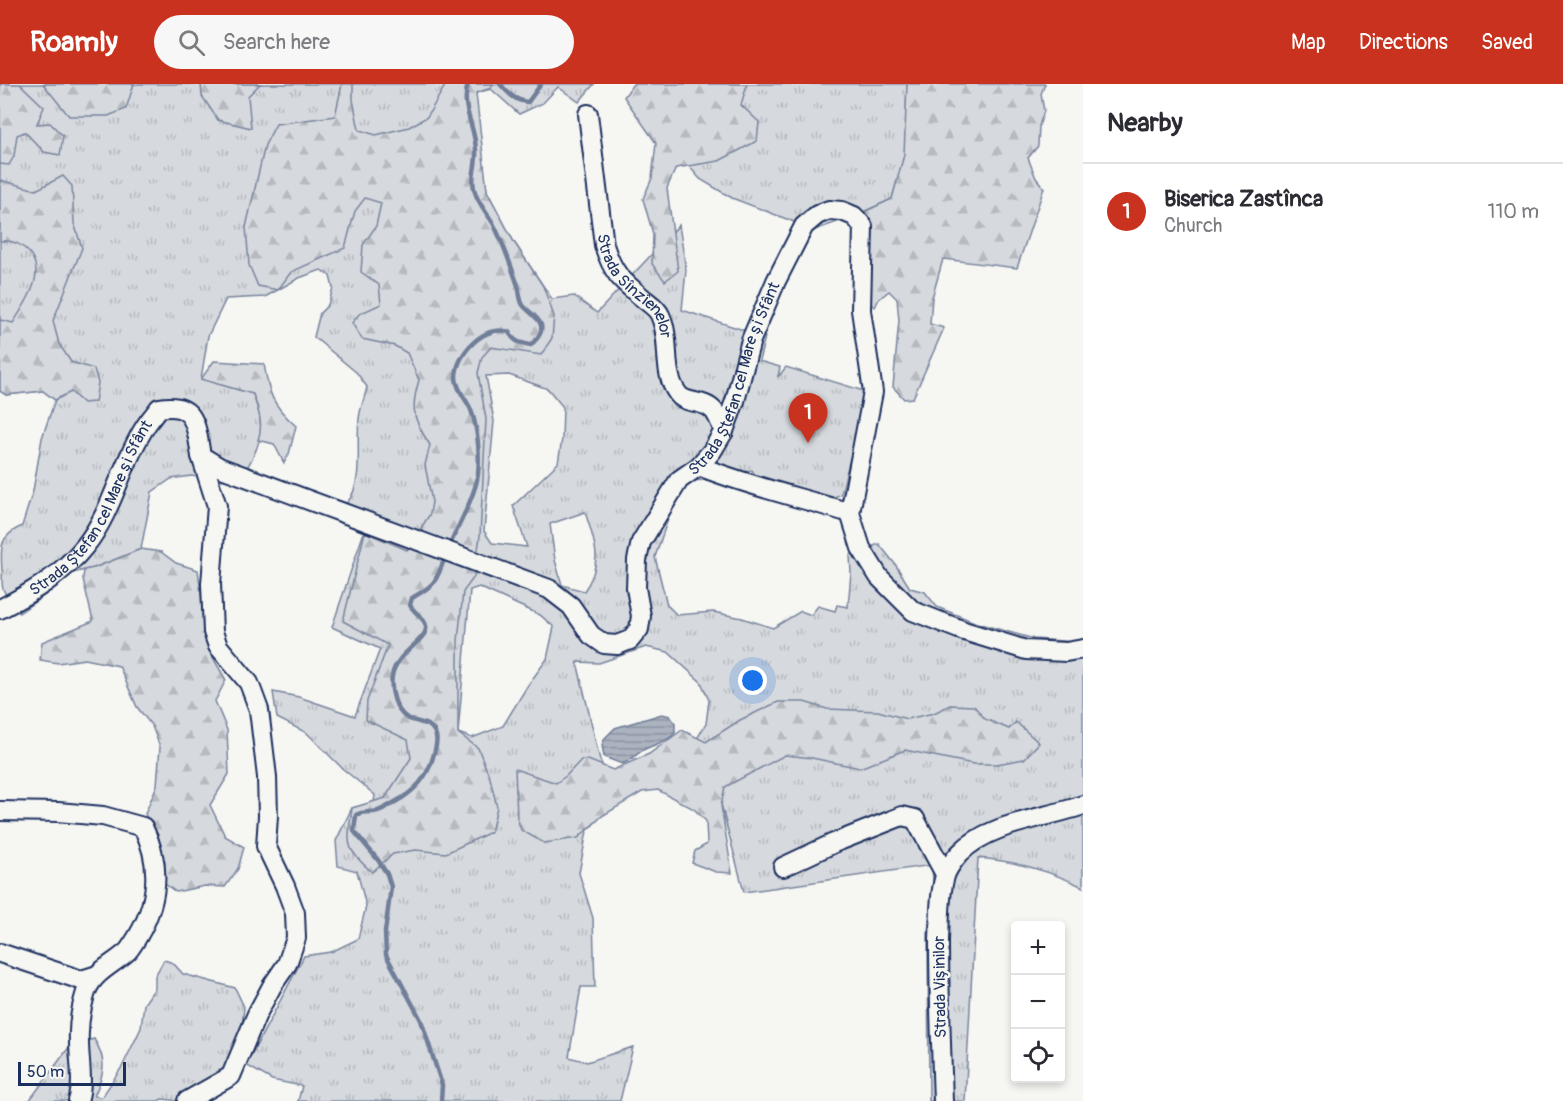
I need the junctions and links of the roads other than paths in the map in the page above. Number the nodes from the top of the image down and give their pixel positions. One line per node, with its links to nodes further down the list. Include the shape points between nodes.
1 (588, 114): 2 (street, Strada Sînzîenelor, via 610,266 658,310 665,326 668,372 679,396 714,411)
2 (724, 431): 4 (street, Strada Ștefan cel Mare și Sfânt); 5 (street, Strada Ștefan cel Mare și Sfânt, via 751,340 804,226 830,210 854,216 863,226 861,310 873,392)
3 (201, 456): 4 (street, Strada Ștefan cel Mare și Sfânt, via 219,467 549,589 570,606 591,635 604,644 617,645 630,640 639,629 636,588 641,542 679,480); 6 (street, Strada Ștefan cel Mare și Sfânt, via 195,422 188,412 172,406 159,408 86,545 66,567); 15 (street, via 217,506 211,584 213,632 218,646 249,683 259,710 267,777 266,846 295,913 296,938 231,1076)
4 (699, 466): 5 (street, via 738,482)
5 (850, 513): 7 (street, Strada Ștefan cel Mare și Sfânt, via 861,548 879,577 913,611 964,632 1026,650)
6 (0, 609)
7 (1083, 649)
8 (1083, 804): 11 (street, Strada Vișinilor, via 982,837 960,852)
9 (0, 811): 13 (street, via 103,816 143,826 155,865 155,897 130,949)
10 (783, 867): 11 (street, via 902,816 915,819)
11 (945, 874): 16 (street, Strada Vișinilor, via 939,958)
12 (0, 953): 13 (street, via 81,980)
13 (94, 976): 14 (street, via 81,1014)
14 (78, 1101)
15 (187, 1101)
16 (942, 1101)

